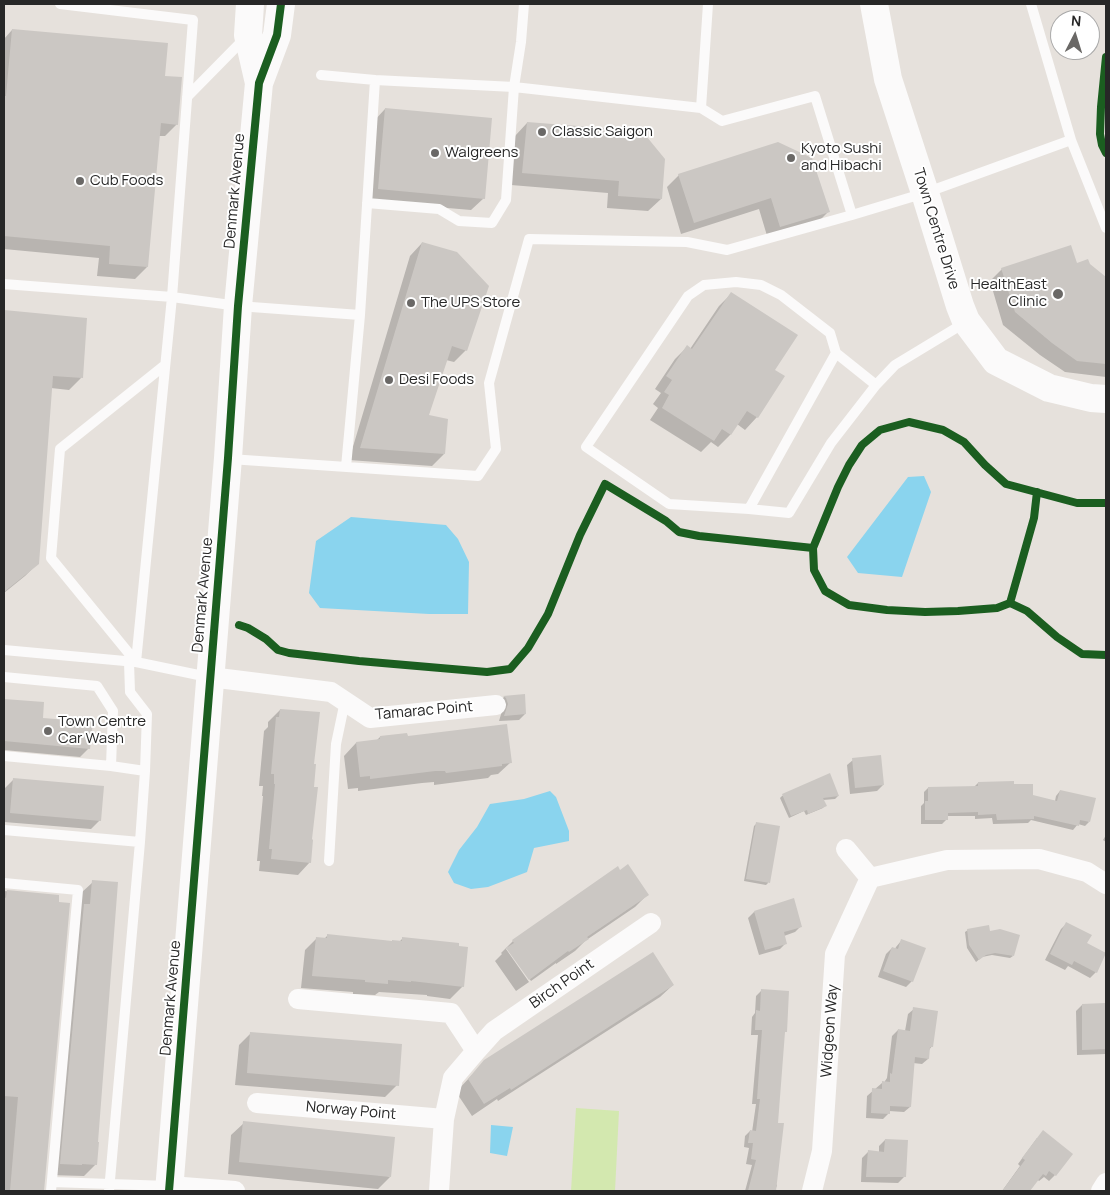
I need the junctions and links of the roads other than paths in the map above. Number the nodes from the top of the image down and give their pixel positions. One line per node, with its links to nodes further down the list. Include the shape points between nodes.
1 (60, 4): 13 (lane, via 193,20)
2 (250, 4): 8 (street, Denmark Avenue)
3 (281, 4): 11 (street, Denmark Avenue, via 277,35)
4 (524, 4): 12 (lane)
5 (708, 4): 14 (lane)
6 (874, 4): 16 (street, Town Centre Drive, via 888,79)
7 (1031, 4): 15 (lane)
8 (248, 34): 11 (street, Denmark Avenue); 13 (lane)
9 (321, 75): 10 (lane)
10 (375, 80): 12 (lane); 17 (lane)
11 (259, 83): 22 (street, Denmark Avenue)
12 (514, 87): 14 (lane); 17 (lane, via 506,200 492,223 459,221 439,209)
13 (187, 97): 21 (lane)
14 (701, 108): 18 (lane, via 722,121 815,96)
15 (1071, 140): 16 (lane); 19 (lane)
16 (925, 194): 18 (lane); 24 (street, Town Centre Drive)
17 (367, 203): 23 (lane)
18 (852, 215): 30 (lane, via 727,250 687,242 529,239 489,383 496,449 478,476)
19 (1106, 228)
20 (4, 284): 21 (lane)
21 (172, 297): 22 (lane); 26 (lane)
22 (238, 306): 23 (lane); 29 (street, Denmark Avenue)
23 (360, 315): 30 (lane)
24 (966, 321): 27 (lane, via 894,365); 28 (street, Town Centre Drive, via 996,361 1049,388)
25 (836, 353): 27 (lane); 31 (lane); 31 (lane, via 830,333 781,295 760,285 736,282 704,284 688,296 586,447 669,504)
26 (165, 366): 33 (lane); 33 (lane, via 60,449 51,558)
27 (876, 385): 31 (lane, via 831,443 789,513)
28 (1106, 400)
29 (228, 458): 30 (lane); 35 (street, Denmark Avenue)
30 (346, 467)
31 (749, 509)
32 (4, 650): 33 (lane)
33 (132, 662): 35 (lane); 40 (lane, via 130,692 147,714)
34 (4, 677): 39 (lane, via 98,686 113,711)
35 (210, 677): 36 (street, Tamarac Point, via 331,692); 56 (street, Denmark Avenue)
36 (346, 702): 37 (street, Tamarac Point, via 370,718); 44 (lane, via 336,744)
37 (496, 705)
38 (4, 756): 39 (lane)
39 (111, 766): 40 (lane)
40 (145, 771): 42 (lane)
41 (4, 830): 42 (lane)
42 (140, 842): 55 (lane)
43 (846, 849): 45 (street)
44 (329, 861)
45 (870, 878): 47 (street, via 947,860 1039,859 1087,872); 59 (street, Widgeon Way, via 835,954 822,1151)
46 (4, 883): 54 (lane, via 78,890)
47 (1106, 884)
48 (651, 923): 50 (street, Birch Point, via 494,1031)
49 (298, 1000): 50 (street, via 451,1013)
50 (476, 1050): 52 (street, Birch Point, via 453,1078)
51 (257, 1103): 52 (street, Norway Point)
52 (444, 1119): 58 (street, Birch Point)
53 (1106, 1183): 60 (street)
54 (51, 1187): 55 (lane)
55 (110, 1188): 56 (lane)
56 (169, 1188): 57 (street)
57 (235, 1191)
58 (439, 1191)
59 (812, 1191)
60 (1101, 1191)

